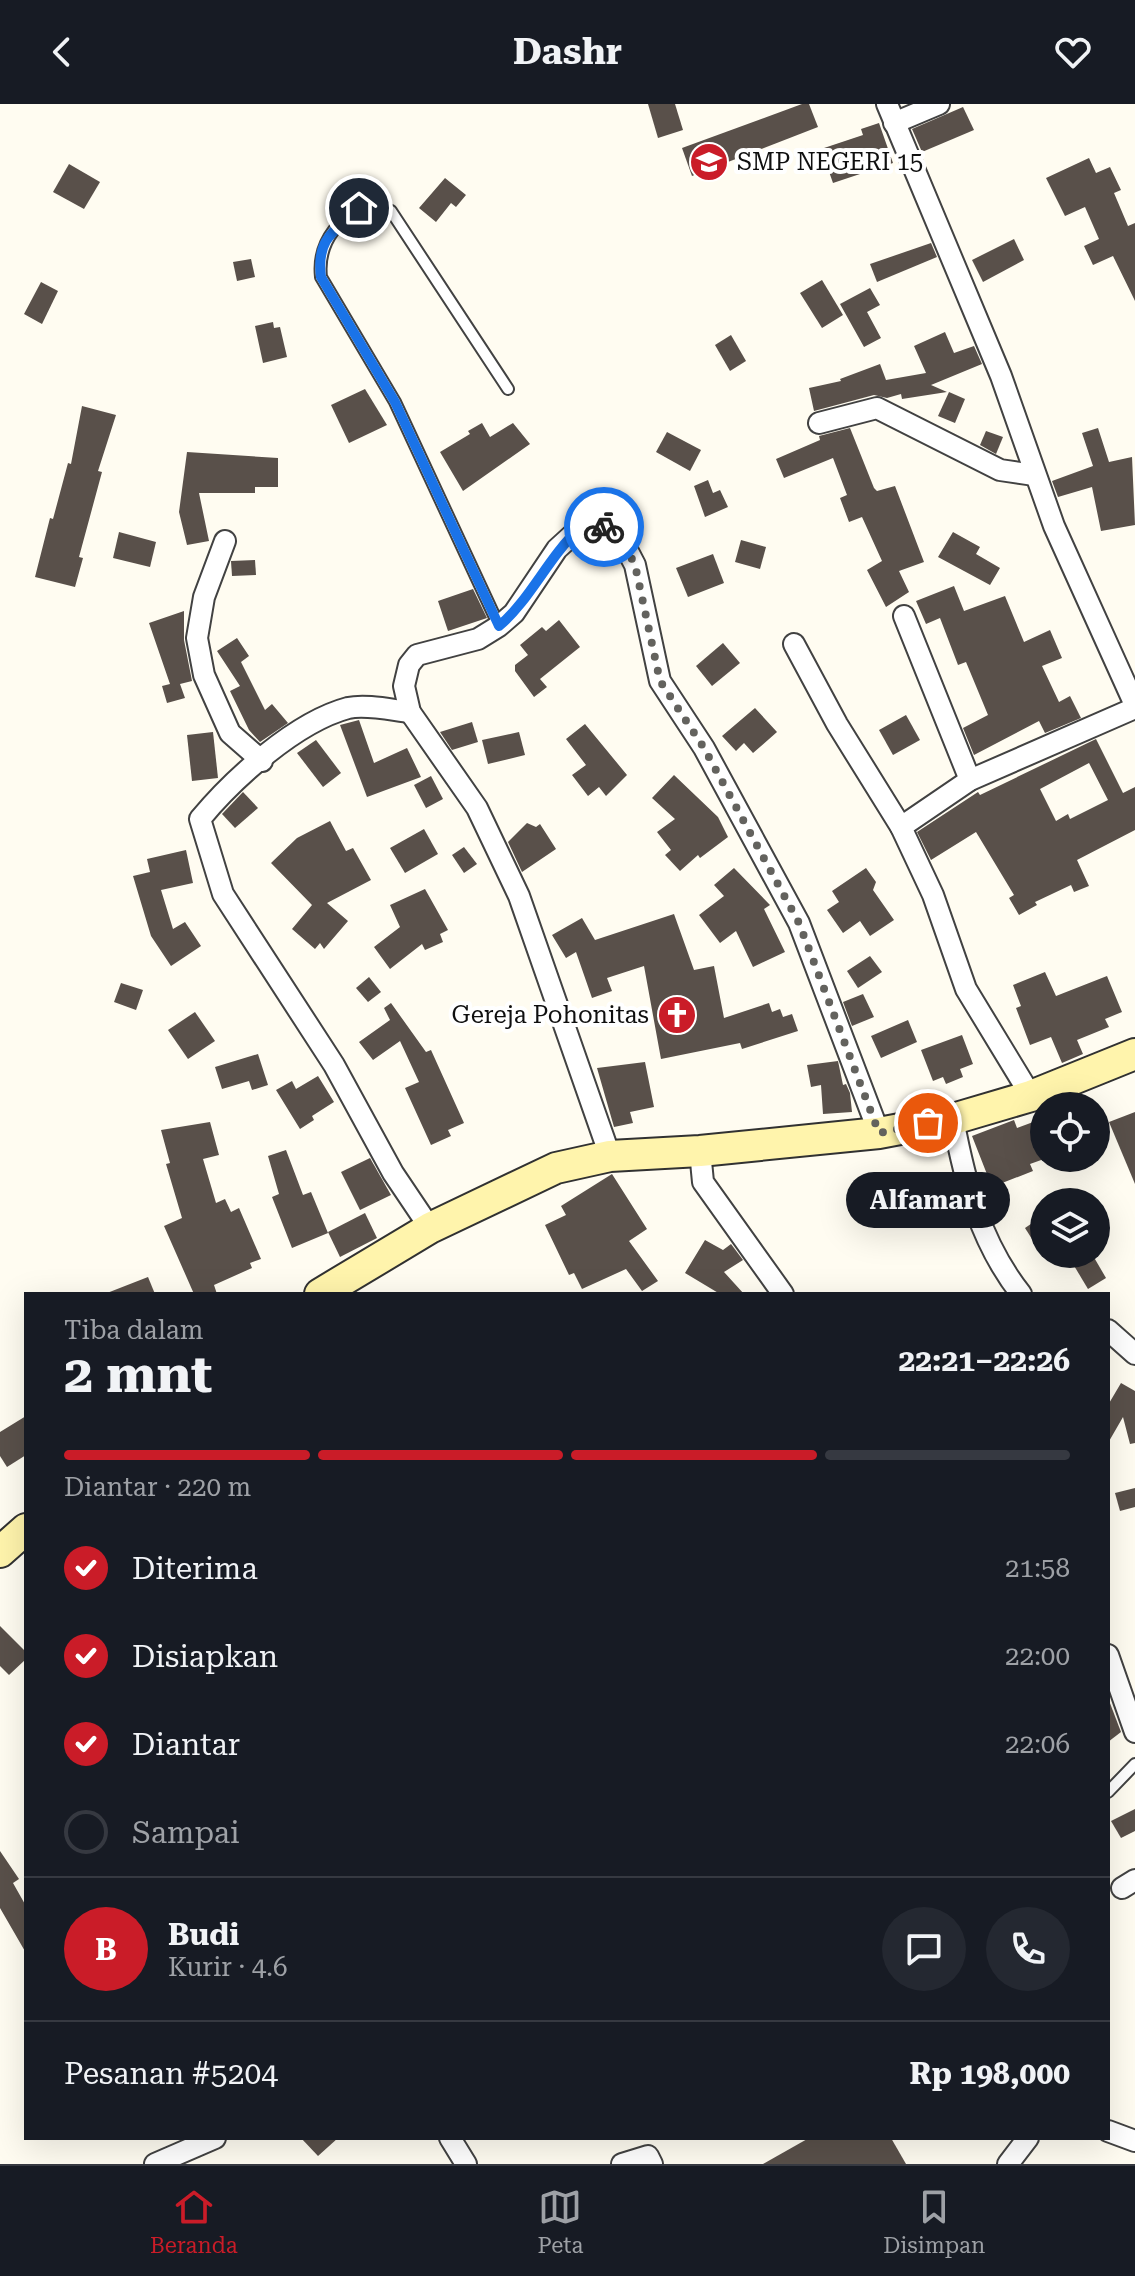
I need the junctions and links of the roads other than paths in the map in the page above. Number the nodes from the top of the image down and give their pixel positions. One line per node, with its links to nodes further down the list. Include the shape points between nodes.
1 (939, 104): 2 (street)
2 (890, 114): 5 (street, via 1001,376)
3 (508, 389): 8 (lane, via 391,211 375,203 359,208 323,242 321,277 395,402)
4 (819, 423): 5 (street, via 877,408 1000,470)
5 (1034, 475): 10 (street)
6 (225, 541): 12 (street, via 204,597 199,650 204,675 230,733)
7 (904, 616): 13 (street)
8 (499, 626): 11 (street, via 478,639 417,655 404,686); 20 (street, via 514,613 557,549 580,528 608,527 623,542 635,565 660,681 704,748 799,923)
9 (794, 644): 14 (street)
10 (1135, 706): 13 (street)
11 (410, 712): 12 (street, via 351,707 304,727); 22 (street, via 477,808 519,896)
12 (262, 761): 23 (street, via 200,819 223,894 334,1065)
13 (970, 780): 14 (street)
14 (901, 827): 17 (street, via 933,895 966,989)
15 (1135, 1054): 16 (main road)
16 (1041, 1092)
17 (1030, 1094)
18 (1030, 1096): 19 (main road)
19 (953, 1119): 20 (main road); 26 (street, via 965,1186 986,1237)
20 (879, 1133): 21 (main road)
21 (700, 1151): 22 (main road); 25 (street, via 703,1182)
22 (610, 1156): 23 (main road, via 556,1168)
23 (430, 1228): 24 (main road)
24 (327, 1292)
25 (782, 1292)
26 (1020, 1292)
27 (1110, 1332): 28 (street)
28 (1135, 1354)
29 (24, 1531): 30 (main road)
30 (0, 1552)
31 (1110, 1670): 32 (street)
32 (1114, 1699): 33 (street)
33 (1135, 1732)
34 (1135, 1764): 35 (lane)
35 (1110, 1790)
36 (1110, 2132): 40 (street)
37 (210, 2140): 42 (street)
38 (451, 2140): 43 (street)
39 (1026, 2140): 45 (street)
40 (1135, 2141)
41 (648, 2153): 44 (street)
42 (155, 2164)
43 (466, 2164)
44 (622, 2164)
45 (1008, 2164)

